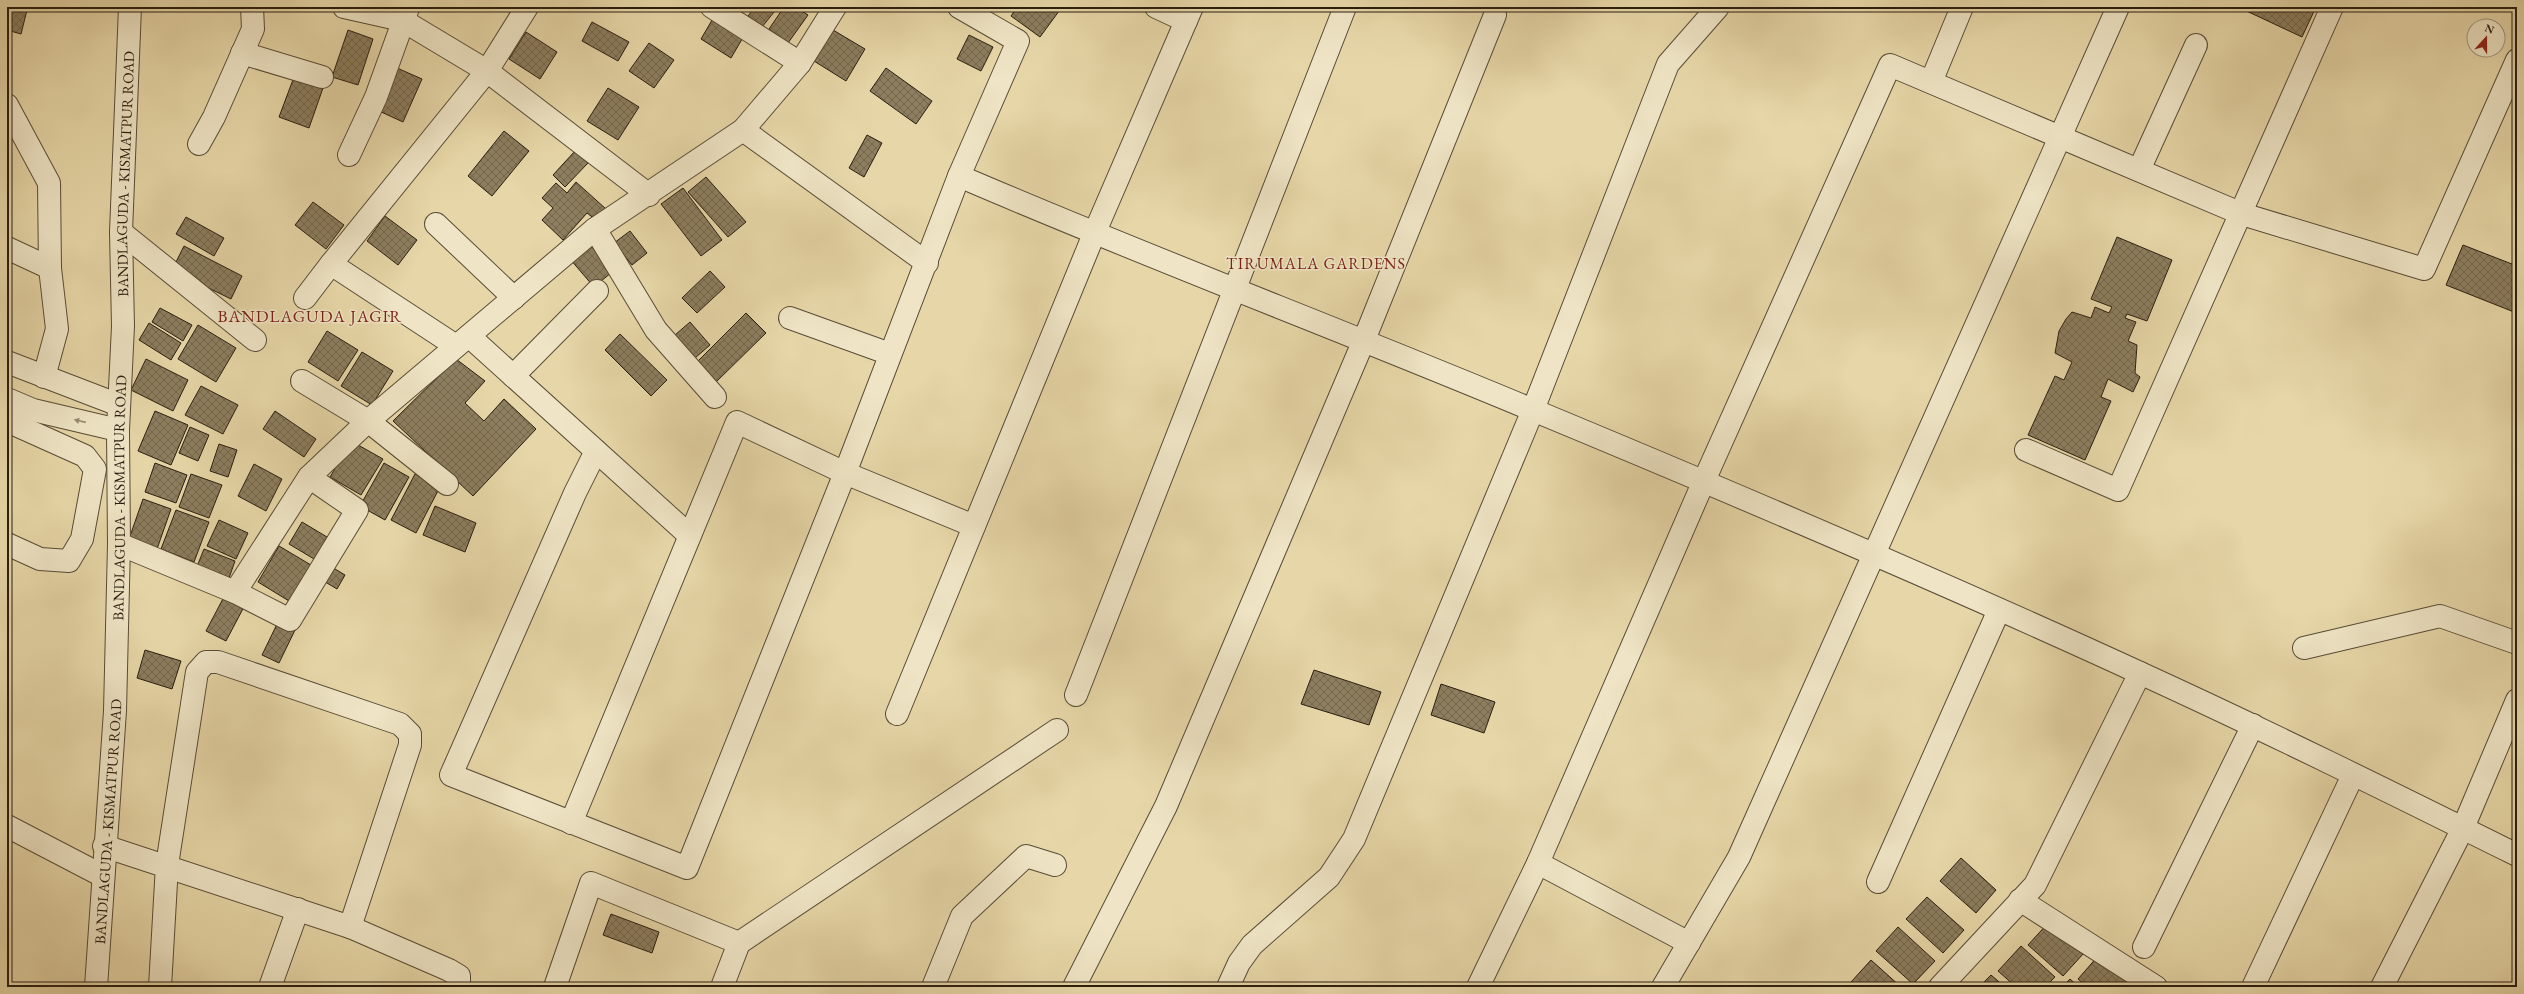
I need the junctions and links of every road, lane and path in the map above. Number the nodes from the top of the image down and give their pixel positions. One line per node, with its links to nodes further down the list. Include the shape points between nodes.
1 (126, 7): 2 (street)
2 (130, 7): 3 (street); 37 (street, BANDLAGUDA - KISMATPUR ROAD)
3 (143, 7)
4 (252, 7): 20 (street, via 253,29)
5 (344, 7): 16 (street)
6 (527, 7): 23 (street)
7 (712, 7): 22 (street)
8 (836, 7): 22 (street)
9 (959, 7): 32 (street, via 1018,41)
10 (1156, 7): 17 (street)
11 (1345, 7): 43 (street)
12 (1718, 7): 59 (street, via 1668,64)
13 (1962, 7): 25 (street)
14 (2118, 7): 28 (street)
15 (2332, 7): 34 (street)
16 (405, 14): 23 (street); 30 (street, via 376,97)
17 (1189, 14): 38 (street)
18 (1495, 15): 49 (street)
19 (2196, 45): 31 (street)
20 (242, 53): 24 (street); 29 (street)
21 (2517, 60): 34 (street, via 2424,269)
22 (800, 63): 27 (street)
23 (487, 71): 33 (street); 41 (street)
24 (322, 77)
25 (1931, 82): 28 (street); 67 (street, via 1890,65)
26 (7, 104): 42 (street, via 49,183)
27 (743, 130): 33 (street); 40 (street)
28 (2061, 137): 31 (street); 73 (street)
29 (200, 144)
30 (349, 154)
31 (2139, 170): 34 (street)
32 (959, 176): 38 (street); 40 (street)
33 (649, 194): 36 (street)
34 (2242, 214): 63 (street, via 2118,490)
35 (436, 224): 46 (street)
36 (596, 229): 46 (street); 56 (street, via 656,330)
37 (121, 232): 48 (street); 58 (street, BANDLAGUDA - KISMATPUR ROAD, via 123,326)
38 (1094, 234): 43 (street); 69 (street)
39 (7, 248): 42 (street)
40 (927, 263): 51 (street)
41 (331, 264): 45 (street); 50 (street)
42 (50, 268): 54 (street, via 57,329)
43 (1234, 290): 49 (street); 79 (street)
44 (597, 291): 53 (street)
45 (305, 298)
46 (514, 298): 50 (street)
47 (790, 318): 51 (street)
48 (255, 340)
49 (1364, 340): 59 (street); 108 (street, via 1166,806)
50 (462, 341): 53 (street); 61 (street)
51 (890, 354): 65 (street)
52 (7, 362): 54 (street)
53 (513, 376): 64 (street)
54 (44, 377): 58 (street)
55 (302, 381): 61 (street)
56 (715, 397)
57 (7, 399): 62 (street, one-way to 57, via 33,410)
58 (119, 405): 62 (street, BANDLAGUDA - KISMATPUR ROAD)
59 (1533, 410): 67 (street); 109 (street, via 1354,839 1329,878 1252,945 1239,963)
60 (7, 421): 71 (street, via 85,456 95,469 82,539 68,561 40,559)
61 (368, 421): 66 (street); 68 (street)
62 (118, 430): 72 (street, BANDLAGUDA - KISMATPUR ROAD)
63 (2026, 450)
64 (596, 451): 70 (street); 85 (street, via 575,493 451,775)
65 (845, 473): 69 (street); 70 (street, via 737,422); 85 (street, via 688,868)
66 (309, 477): 74 (street); 74 (street, via 357,510 290,620)
67 (1703, 483): 73 (street); 90 (street)
68 (447, 484)
69 (974, 526): 81 (street)
70 (689, 535): 85 (street)
71 (7, 544)
72 (119, 544): 74 (street); 88 (street, BANDLAGUDA - KISMATPUR ROAD, via 115,711)
73 (1875, 556): 75 (street); 99 (street, via 1739,857)
74 (235, 592)
75 (1999, 610): 78 (street); 94 (street)
76 (2517, 643): 77 (street, via 2440,616)
77 (2304, 648)
78 (2140, 673): 82 (street); 95 (street, via 2040,875)
79 (1076, 695)
80 (2517, 700): 87 (street)
81 (897, 714)
82 (2252, 725): 84 (street); 100 (street)
83 (1057, 730): 98 (street)
84 (2353, 775): 87 (street); 114 (street)
85 (571, 823)
86 (7, 826): 93 (street)
87 (2463, 828): 89 (street); 115 (street)
88 (104, 846): 91 (street); 93 (street, BANDLAGUDA - KISMATPUR ROAD)
89 (2517, 855)
90 (1538, 863): 99 (street); 110 (street)
91 (167, 865): 96 (street); 97 (street, via 197,672 206,662 218,662 400,724 410,734 410,745); 102 (street)
92 (1055, 865): 107 (street, via 1026,856 962,916)
93 (103, 876): 101 (street, BANDLAGUDA - KISMATPUR ROAD)
94 (1878, 882)
95 (2020, 900): 112 (street); 113 (street)
96 (298, 909): 97 (street); 103 (street)
97 (350, 927): 104 (street, via 449,970 459,976)
98 (739, 943): 105 (street, via 591,884); 106 (street)
99 (1689, 943): 111 (street)
100 (2144, 947)
101 (96, 987)
102 (160, 987)
103 (270, 987)
104 (459, 987)
105 (555, 987)
106 (722, 987)
107 (934, 987)
108 (1074, 987)
109 (1228, 987)
110 (1478, 987)
111 (1663, 987)
112 (1940, 987)
113 (2156, 987)
114 (2253, 987)
115 (2382, 987)

